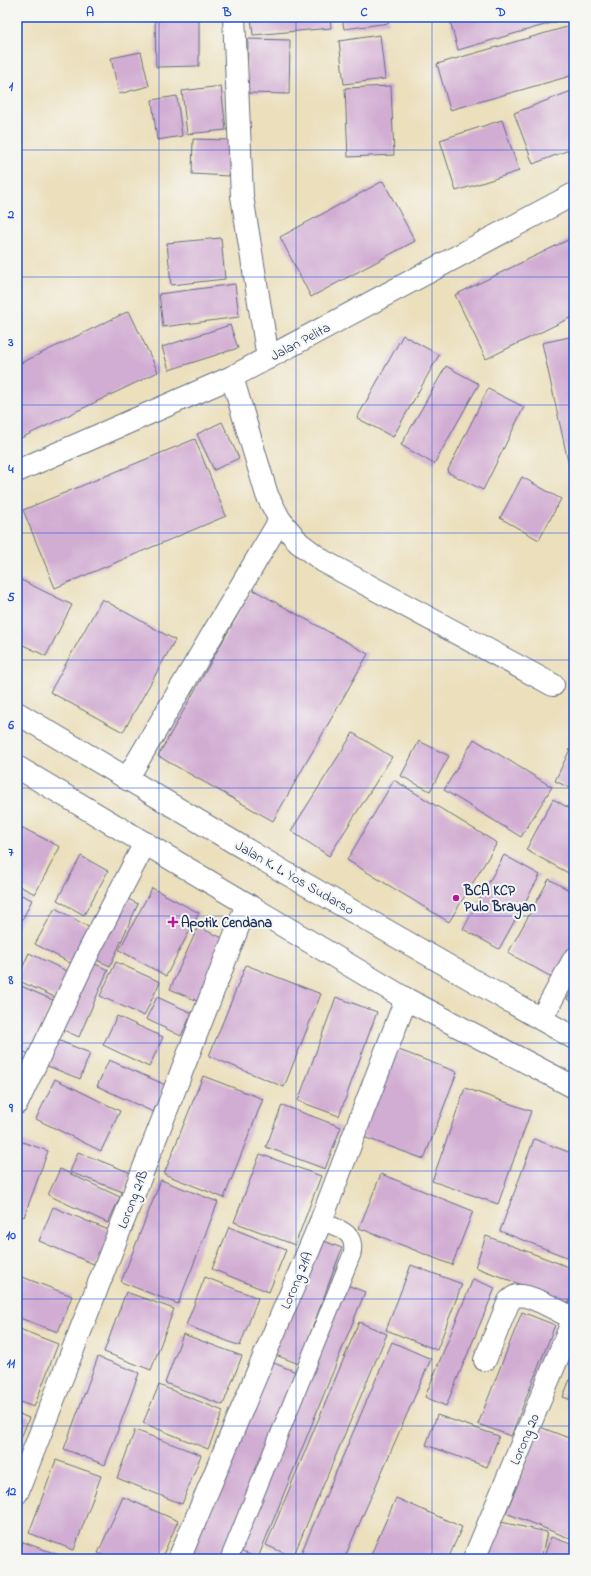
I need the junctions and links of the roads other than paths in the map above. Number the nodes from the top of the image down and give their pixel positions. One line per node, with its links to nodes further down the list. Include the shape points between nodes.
1 (234, 17): 3 (street, via 242,196)
2 (574, 194): 3 (street, Jalan Pelita)
3 (268, 358): 4 (street, Jalan Pelita)
4 (232, 377): 5 (street, Jalan Pelita); 6 (street, via 267,495)
5 (17, 471)
6 (280, 520): 7 (street, via 299,543 323,561); 10 (street)
7 (553, 686)
8 (17, 713): 10 (street, Jalan K. L. Yos Sudarso)
9 (17, 767): 11 (street)
10 (127, 779): 15 (street, Jalan K. L. Yos Sudarso)
11 (145, 843): 12 (street); 18 (street)
12 (247, 904): 14 (street); 22 (street, Lorong 21B)
13 (574, 959): 15 (street)
14 (406, 999): 17 (street); 19 (street, Lorong 21A)
15 (541, 1019): 16 (street, Jalan K. L. Yos Sudarso)
16 (574, 1038)
17 (574, 1088)
18 (17, 1103)
19 (321, 1221): 23 (street, Lorong 21A); 24 (lane, via 344,1231 349,1236 353,1242 352,1254)
20 (574, 1318): 21 (street, via 534,1299 516,1296 509,1301); 25 (street, Lorong 20)
21 (485, 1360)
22 (17, 1493)
23 (179, 1559)
24 (229, 1559)
25 (474, 1559)

